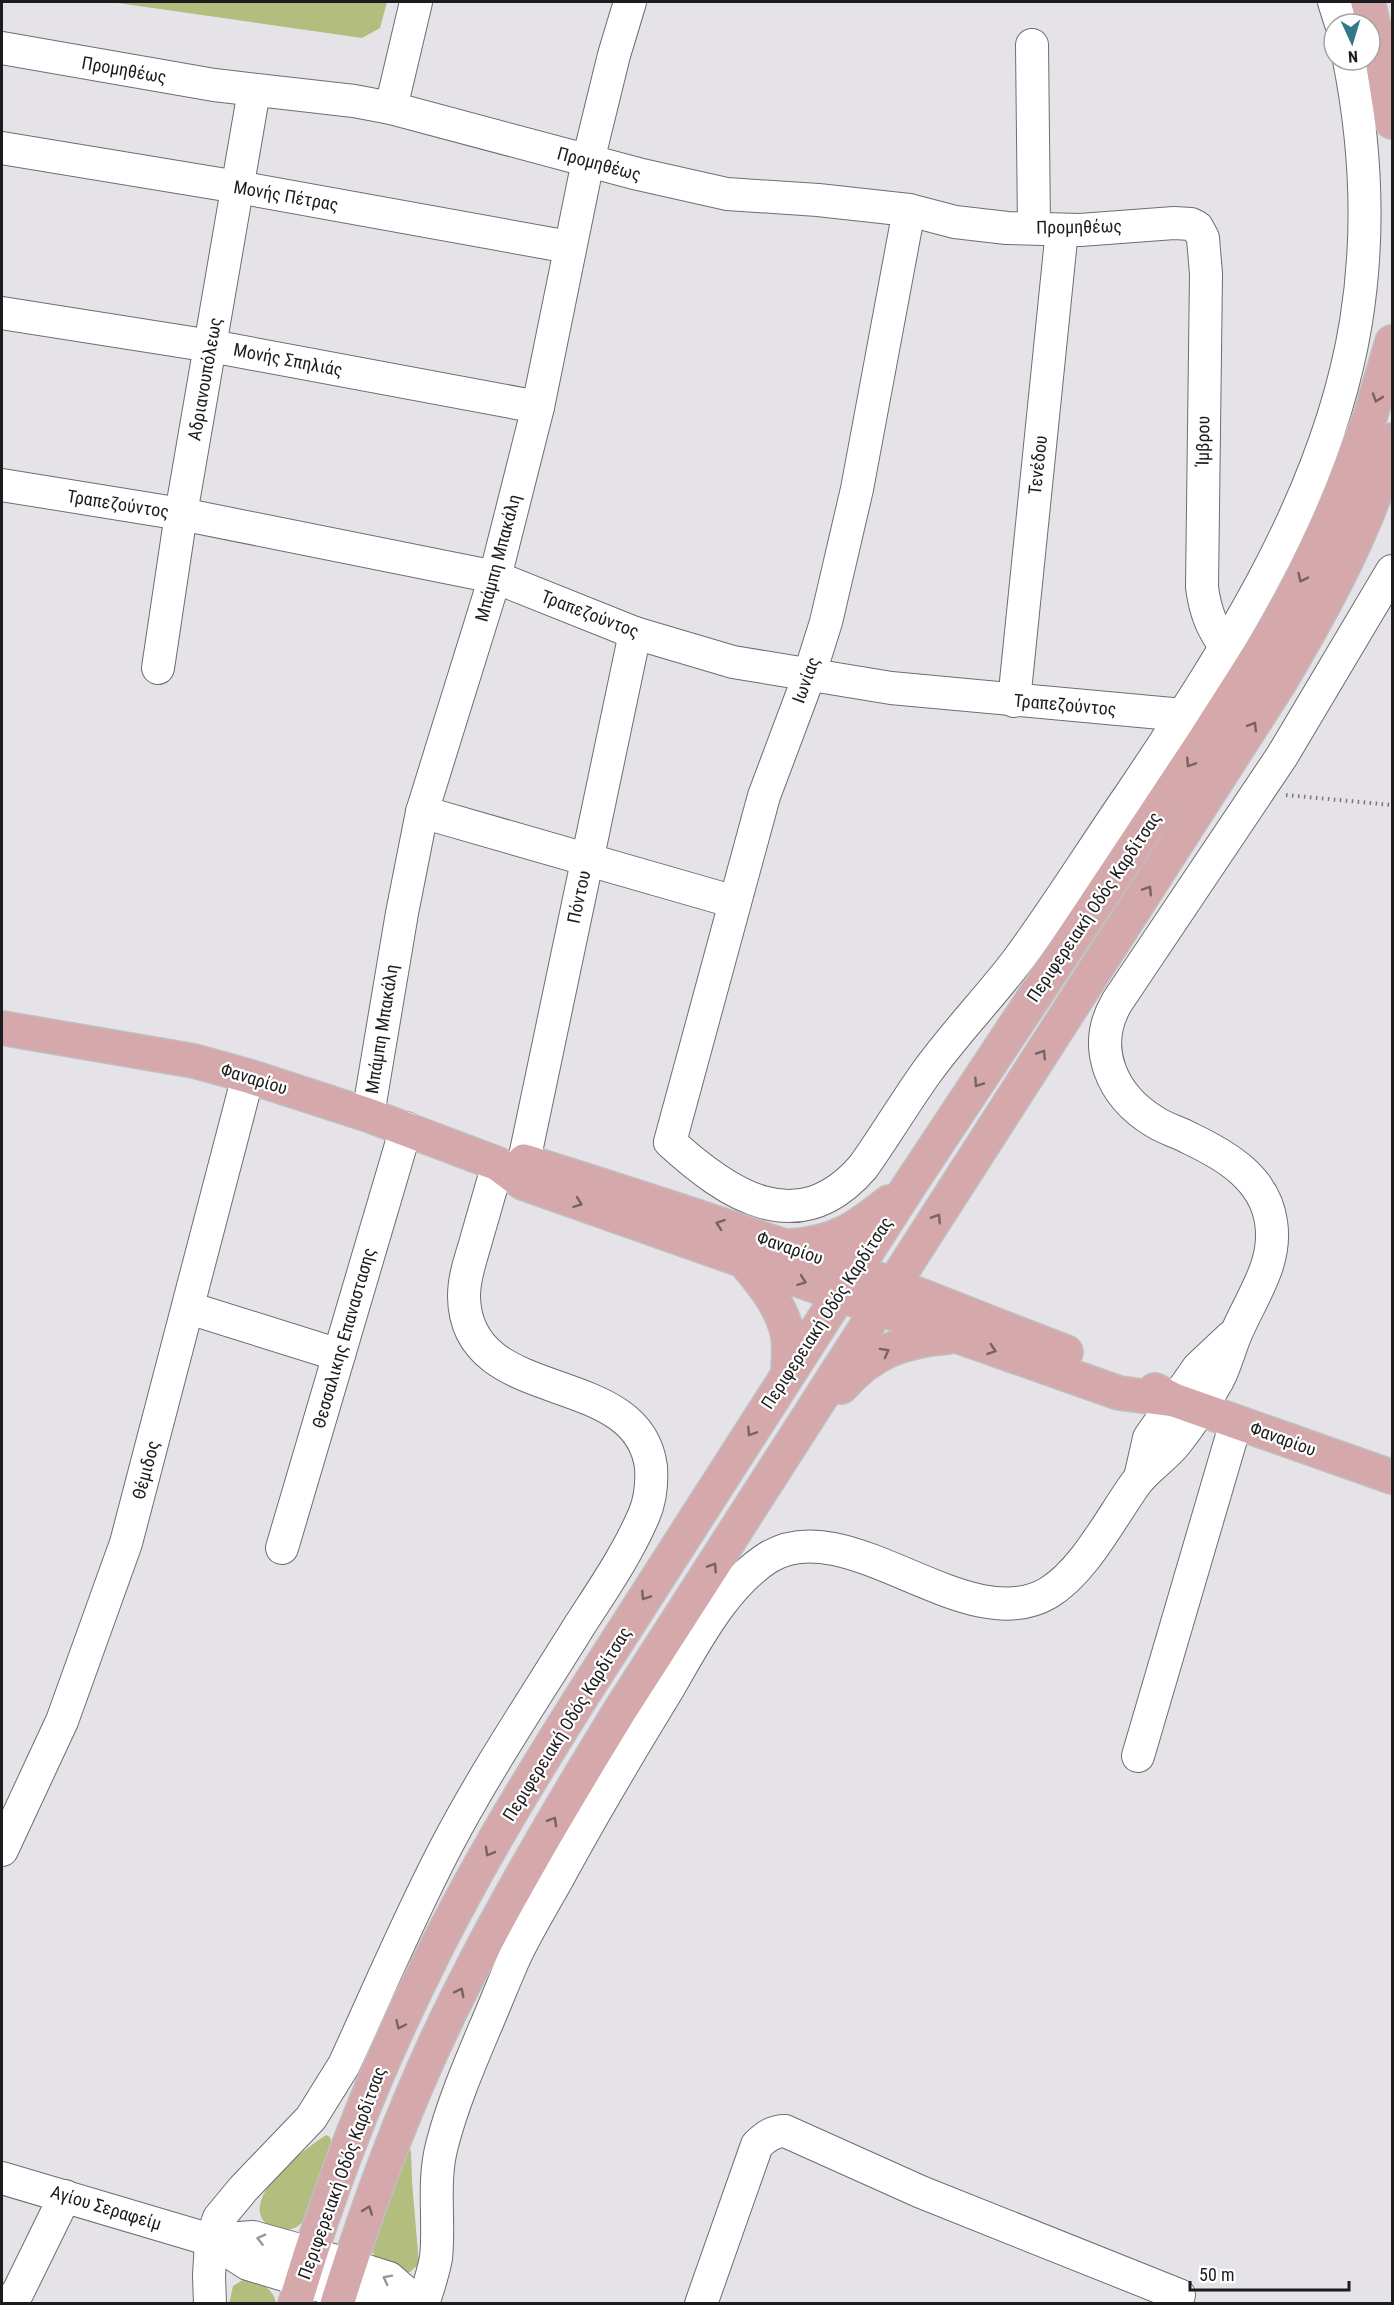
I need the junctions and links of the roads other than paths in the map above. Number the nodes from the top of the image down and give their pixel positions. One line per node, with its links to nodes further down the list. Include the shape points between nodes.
1 (416, 2): 8 (street)
2 (630, 2): 11 (street, Μπάμπη Μπακάλη)
3 (1368, 2): 9 (main road)
4 (1032, 45): 14 (street, Τενέδου)
5 (2, 48): 7 (street, Προμηθέως)
6 (1351, 72): 27 (street, via 1365,184 1362,270 1351,349 1332,419 1297,510 1267,574)
7 (254, 91): 8 (street, Προμηθέως); 12 (street, Αδριανουπόλεως)
8 (391, 108): 11 (street, Προμηθέως)
9 (1392, 122)
10 (2, 148): 12 (street, Μονής Πέτρας)
11 (588, 161): 13 (street, Προμηθέως, via 727,194); 16 (street, Μπάμπη Μπακάλη)
12 (238, 187): 16 (street, Μονής Πέτρας); 19 (street, Αδριανουπόλεως)
13 (909, 210): 14 (street, Προμηθέως, via 955,222); 29 (street, Ιωνίας, via 849,528)
14 (1048, 229): 15 (street, Προμηθέως, via 1182,222); 30 (street, Τενέδου)
15 (1200, 231): 27 (street, Ίμβρου, via 1206,274 1201,575 1209,619)
16 (569, 247): 20 (street, Μπάμπη Μπακάλη)
17 (2, 313): 19 (street, Μονής Σπηλιάς)
18 (1392, 342): 40 (main road, Περιφερειακή Οδός Καρδίτσας, one-way to 40, via 1371,417 1298,587 1203,742)
19 (211, 346): 20 (street, Μονής Σπηλιάς); 23 (street, Αδριανουπόλεως)
20 (538, 407): 25 (street, Μπάμπη Μπακάλη)
21 (1392, 440): 42 (main road, Περιφερειακή Οδός Καρδίτσας, one-way to 21, via 1285,674 1333,590 1374,496)
22 (2, 485): 23 (street, Τραπεζούντος)
23 (182, 514): 25 (street, Τραπεζούντος); 28 (street, Αδριανουπόλεως)
24 (1392, 571): 50 (street, via 1282,756 1108,1019 1104,1039 1112,1077 1136,1107 1156,1123 1236,1164 1267,1205 1272,1228 1263,1279 1236,1332 1198,1368)
25 (495, 577): 26 (street, Τραπεζούντος); 32 (street, Μπάμπη Μπακάλη)
26 (635, 633): 29 (street, Τραπεζούντος, via 733,663); 33 (street, Πόντου)
27 (1225, 646): 31 (street)
28 (158, 668)
29 (809, 676): 30 (street, Τραπεζούντος); 34 (street, Ιωνίας, via 764,796)
30 (1014, 701): 31 (street, Τραπεζούντος)
31 (1183, 715): 34 (street, Ιωνίας, via 1019,957 930,1069 855,1177 830,1196 798,1207 759,1202 724,1186 670,1142)
32 (422, 812): 33 (street); 37 (street, Μπάμπη Μπακάλη)
33 (587, 860): 34 (street); 39 (street, Πόντου)
34 (735, 902)
35 (2, 1028): 36 (main road, Φαναρίου, via 194,1060)
36 (248, 1076): 37 (main road, Φαναρίου); 46 (street, Θέμιδος)
37 (368, 1115): 38 (main road, Φαναρίου)
38 (406, 1128): 39 (main road, Φαναρίου); 48 (street, Θεσσαλικης Επαναστασης)
39 (511, 1163): 41 (main road, Φαναρίου, one-way to 39, via 651,1200); 43 (main road, Φαναρίου, one-way to 43, via 523,1183); 60 (street, Πόντου, via 465,1284 468,1327 497,1361 596,1402 634,1430 642,1440 651,1468 645,1512 618,1564 447,1844 328,2093 311,2118 229,2205)
40 (909, 1186): 41 (main road, via 849,1232 827,1241); 44 (main road, Περιφερειακή Οδός Καρδίτσας)
41 (787, 1246): 44 (main road, Φαναρίου)
42 (917, 1248): 45 (main road, Περιφερειακή Οδός Καρδίτσας); 47 (main road, via 925,1269)
43 (744, 1260): 44 (main road, Φαναρίου, one-way to 44); 49 (main road, via 782,1314 788,1338)
44 (847, 1283): 45 (main road, Φαναρίου); 49 (main road, Περιφερειακή Οδός Καρδίτσας)
45 (886, 1298): 47 (main road, Φαναρίου); 51 (main road, Περιφερειακή Οδός Καρδίτσας)
46 (189, 1308): 48 (street); 56 (street, Θέμιδος, via 126,1543 62,1721)
47 (960, 1326): 50 (main road, Φαναρίου); 51 (main road, one-way to 47, via 856,1370 876,1357 894,1347)
48 (339, 1355): 54 (street, Θεσσαλικης Επαναστασης)
49 (788, 1374): 61 (main road, Περιφερειακή Οδός Καρδίτσας, one-way to 61, via 537,1768 460,1904 361,2112)
50 (1187, 1404): 52 (main road, Φαναρίου); 67 (street, via 1149,1438 1140,1478 1076,1568 1050,1592 1032,1600 981,1601 850,1554 804,1546 785,1549 767,1558 734,1587 609,1785 515,1956 465,2076 440,2151 436,2256)
51 (809, 1417): 62 (main road, Περιφερειακή Οδός Καρδίτσας, one-way to 51, via 398,2128 494,1925 573,1787)
52 (1236, 1422): 53 (main road, Φαναρίου); 55 (street)
53 (1392, 1477)
54 (282, 1548)
55 (1138, 1756)
56 (9, 1814): 57 (street, Θέμιδος)
57 (2, 1850)
58 (2, 2178): 59 (street, Αγίου Σεραφείμ)
59 (65, 2196): 60 (street, Αγίου Σεραφείμ); 64 (street, via 18,2292)
60 (211, 2240): 61 (street, Αγίου Σεραφείμ, via 253,2237); 65 (street, Πόντου)
61 (302, 2279): 62 (street, Αγίου Σεραφείμ)
62 (342, 2287): 66 (street, Αγίου Σεραφείμ); 67 (street, Αγίου Σεραφείμ, one-way to 62, via 389,2278)
63 (1179, 2295): 68 (street, via 779,2131 757,2145)
64 (8, 2304)
65 (210, 2304)
66 (380, 2304)
67 (421, 2304)
68 (701, 2304)

